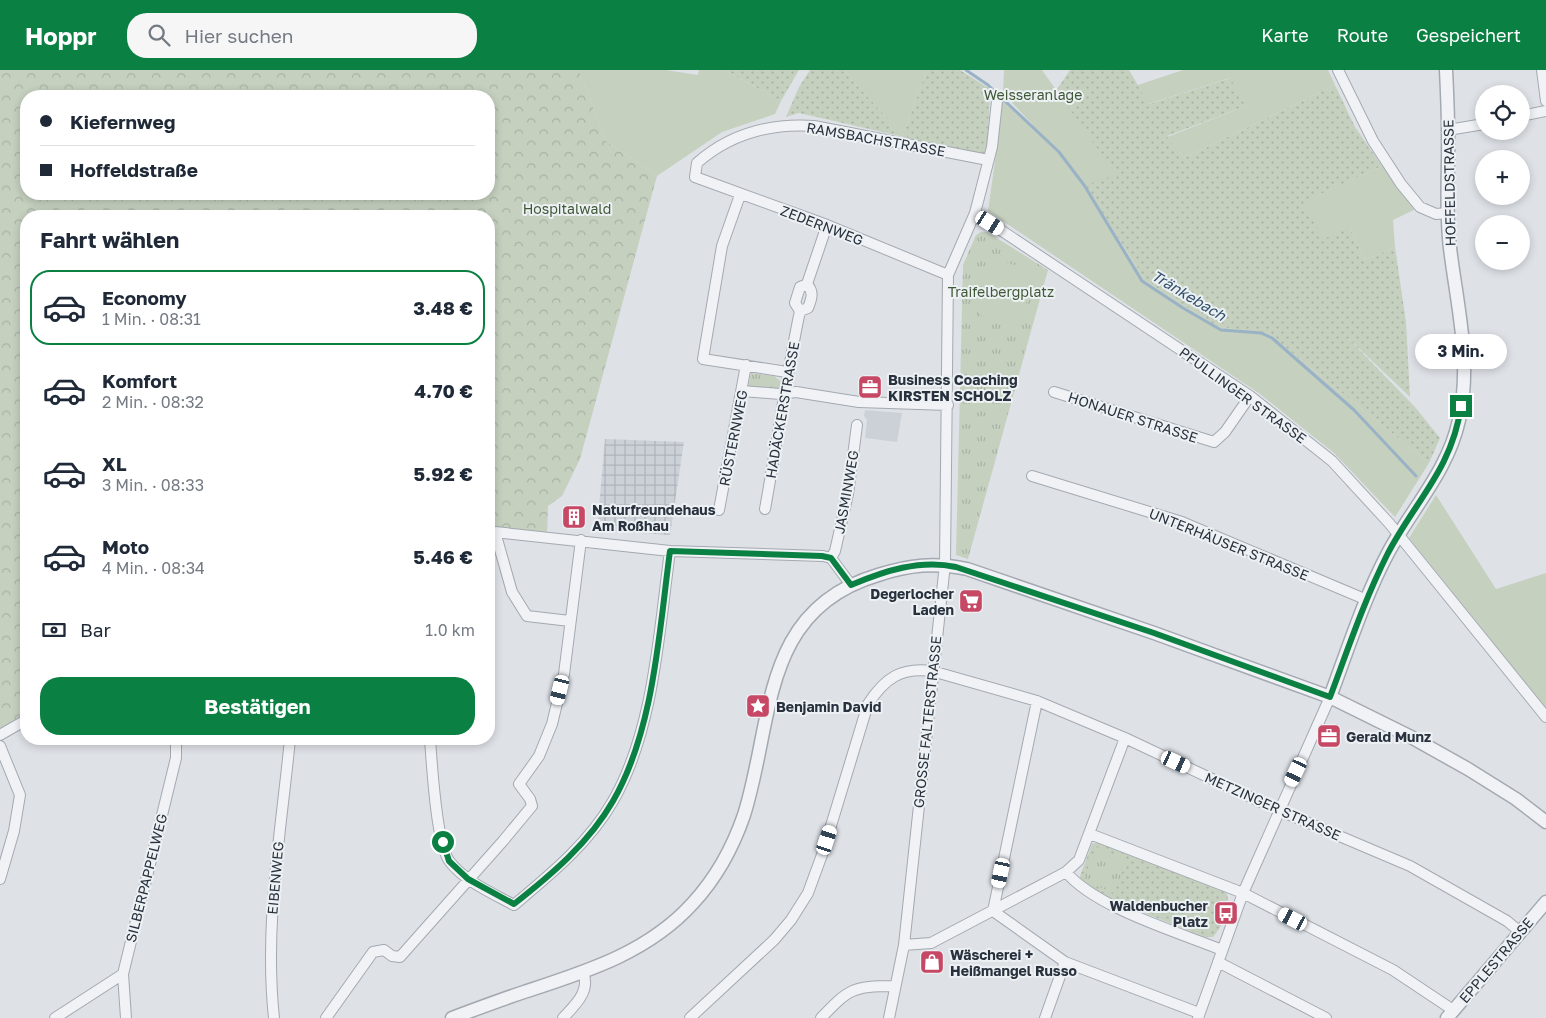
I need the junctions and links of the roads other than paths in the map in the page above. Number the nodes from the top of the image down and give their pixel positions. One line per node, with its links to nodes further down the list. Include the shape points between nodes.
1 (1338, 70): 14 (street, via 1372,141 1401,184 1420,207 1436,214)
2 (1446, 70): 9 (street, HOFFELDSTRASSE)
3 (1542, 70): 5 (street)
4 (996, 101): 10 (street, GROSSE FALTERSTRASSE)
5 (1546, 101)
6 (1546, 111): 7 (street)
7 (1530, 114)
8 (1475, 126): 9 (street)
9 (1448, 130): 14 (street, HOFFELDSTRASSE)
10 (988, 160): 11 (street, RAMSBACHSTRASSE, via 793,124 758,129 732,139 697,163); 13 (street, GROSSE FALTERSTRASSE)
11 (695, 177): 12 (street, ZEDERNWEG)
12 (740, 195): 15 (street, ZEDERNWEG); 19 (street, via 722,246 703,359)
13 (975, 213): 16 (street, GROSSE FALTERSTRASSE); 24 (street, PFULLINGER STRASSE)
14 (1448, 214): 30 (street, HOFFELDSTRASSE, via 1462,326 1464,392 1448,455 1432,486)
15 (827, 225): 16 (street, ZEDERNWEG); 17 (street, HADÄCKERSTRASSE)
16 (948, 275): 25 (street, GROSSE FALTERSTRASSE)
17 (807, 284): 18 (street, HADÄCKERSTRASSE, via 800,287 796,295 795,303); 18 (street, HADÄCKERSTRASSE, via 812,290 812,299 808,308)
18 (800, 311): 20 (street, HADÄCKERSTRASSE)
19 (746, 366): 20 (street); 21 (street, RÜSTERNWEG)
20 (787, 372): 22 (street, HADÄCKERSTRASSE)
21 (742, 390): 22 (street); 29 (street, RÜSTERNWEG)
22 (786, 392): 25 (street, via 859,402); 28 (street, HADÄCKERSTRASSE)
23 (1054, 392): 24 (street, HONAUER STRASSE, via 1214,442)
24 (1250, 396): 30 (street, PFULLINGER STRASSE, via 1332,461)
25 (948, 405): 34 (street, GROSSE FALTERSTRASSE)
26 (857, 425): 33 (street, JASMINWEG, via 848,494)
27 (1032, 476): 36 (street, UNTERHÄUSER STRASSE, via 1182,522)
28 (765, 508)
29 (719, 510)
30 (1399, 535): 36 (street, HOFFELDSTRASSE); 41 (street, PFULLINGER STRASSE)
31 (581, 540): 32 (street); 37 (street); 37 (street, via 495,532 512,592 527,616)
32 (670, 551): 33 (street, via 760,552); 54 (street, via 644,723 635,754 613,801 566,860 514,904)
33 (831, 558): 35 (street)
34 (945, 564): 35 (street, via 911,566); 38 (street, GROSSE FALTERSTRASSE); 39 (street, via 1154,633)
35 (851, 585): 63 (street, via 818,608 793,636 784,652 773,685 744,815 725,859 710,882 693,903 656,937)
36 (1366, 600): 39 (street, HOFFELDSTRASSE)
37 (570, 621): 54 (street, via 564,674 552,724 539,756 519,784 532,806)
38 (932, 671): 40 (street, METZINGER STRASSE); 59 (street, GROSSE FALTERSTRASSE); 74 (street, METZINGER STRASSE, via 916,669 898,674 880,686 868,704 808,892 774,940)
39 (1330, 697): 49 (street, HOFFELDSTRASSE); 50 (street, via 1468,769 1516,798)
40 (1037, 702): 44 (street, METZINGER STRASSE); 57 (street)
41 (1546, 716)
42 (20, 723): 43 (street)
43 (0, 735)
44 (1125, 738): 49 (street, METZINGER STRASSE); 51 (street)
45 (176, 745): 64 (street, SILBERPAPPELWEG, via 176,758)
46 (289, 745): 70 (street, EIBENWEG, via 272,920 270,983)
47 (431, 745): 54 (street, via 443,842 449,861)
48 (0, 746): 53 (street, via 20,795 14,831)
49 (1278, 810): 55 (street, HOFFELDSTRASSE); 58 (street, METZINGER STRASSE, via 1410,866)
50 (1546, 822)
51 (1090, 834): 52 (street, via 1079,860); 55 (street)
52 (1066, 872): 57 (street); 60 (street, via 1076,884 1104,902)
53 (0, 879)
54 (468, 879): 71 (street, via 400,957 384,950 373,952)
55 (1243, 893): 60 (street, HOFFELDSTRASSE); 66 (street, via 1393,970)
56 (1546, 902): 58 (street, EPPLESTRASSE)
57 (993, 911): 59 (street, via 931,943); 61 (street)
58 (1519, 931): 66 (street, EPPLESTRASSE)
59 (904, 945): 65 (street, GROSSE FALTERSTRASSE)
60 (1222, 950): 62 (street, HOFFELDSTRASSE)
61 (1066, 962): 67 (street); 77 (street)
62 (1218, 962): 67 (street, HOFFELDSTRASSE); 78 (street)
63 (583, 972): 72 (street); 73 (street, via 585,987)
64 (123, 974): 68 (street); 69 (street, SILBERPAPPELWEG)
65 (894, 986): 75 (street, via 864,986 845,993); 76 (street, GROSSE FALTERSTRASSE)
66 (1450, 1014)
67 (1199, 1015)
68 (55, 1018)
69 (126, 1018)
70 (274, 1018)
71 (326, 1018)
72 (452, 1018)
73 (563, 1018)
74 (690, 1018)
75 (820, 1018)
76 (889, 1018)
77 (1045, 1018)
78 (1326, 1018)

